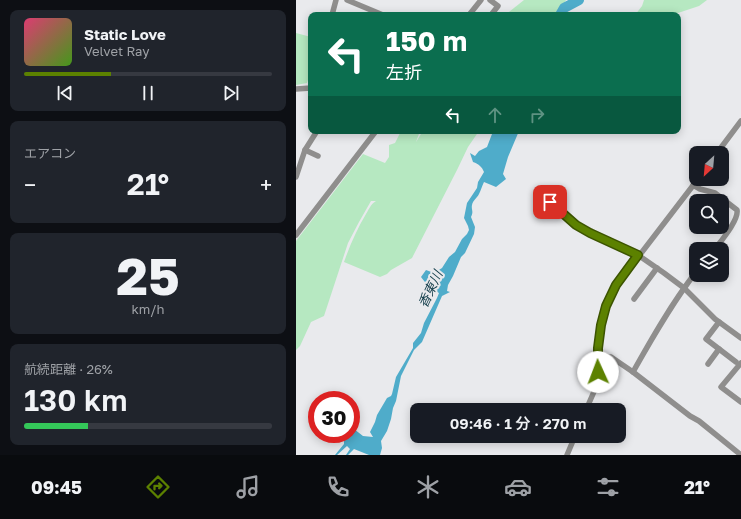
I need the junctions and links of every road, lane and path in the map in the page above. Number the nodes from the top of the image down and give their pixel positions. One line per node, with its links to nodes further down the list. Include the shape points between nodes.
1 (336, 0): 5 (street)
2 (347, 0): 6 (street)
3 (481, 0): 7 (street)
4 (490, 0): 8 (street, via 498,6)
5 (333, 12)
6 (372, 12)
7 (471, 12)
8 (494, 12)
9 (308, 88): 10 (street)
10 (296, 89)
11 (741, 122): 14 (street)
12 (315, 134): 15 (street)
13 (374, 134): 22 (street)
14 (722, 146)
15 (305, 150): 16 (street); 17 (street)
16 (318, 156)
17 (296, 177)
18 (692, 186): 24 (street)
19 (695, 186): 21 (street, via 715,193)
20 (550, 202): 24 (street, via 576,225)
21 (739, 212): 23 (street)
22 (296, 235)
23 (720, 242)
24 (639, 256): 25 (street); 32 (street, via 616,285 606,306)
25 (657, 268): 27 (street); 28 (street)
26 (689, 281): 27 (street)
27 (684, 288): 29 (street); 35 (street)
28 (634, 299)
29 (719, 322): 30 (street); 31 (street, via 706,339)
30 (741, 338)
31 (719, 349): 33 (street); 34 (street)
32 (597, 355): 35 (street, via 611,357); 37 (street, via 598,378)
33 (739, 363): 36 (street, via 721,387)
34 (708, 364)
35 (633, 372): 39 (street)
36 (741, 402)
37 (589, 403)
38 (572, 443): 40 (street)
39 (741, 454)
40 (567, 455)

